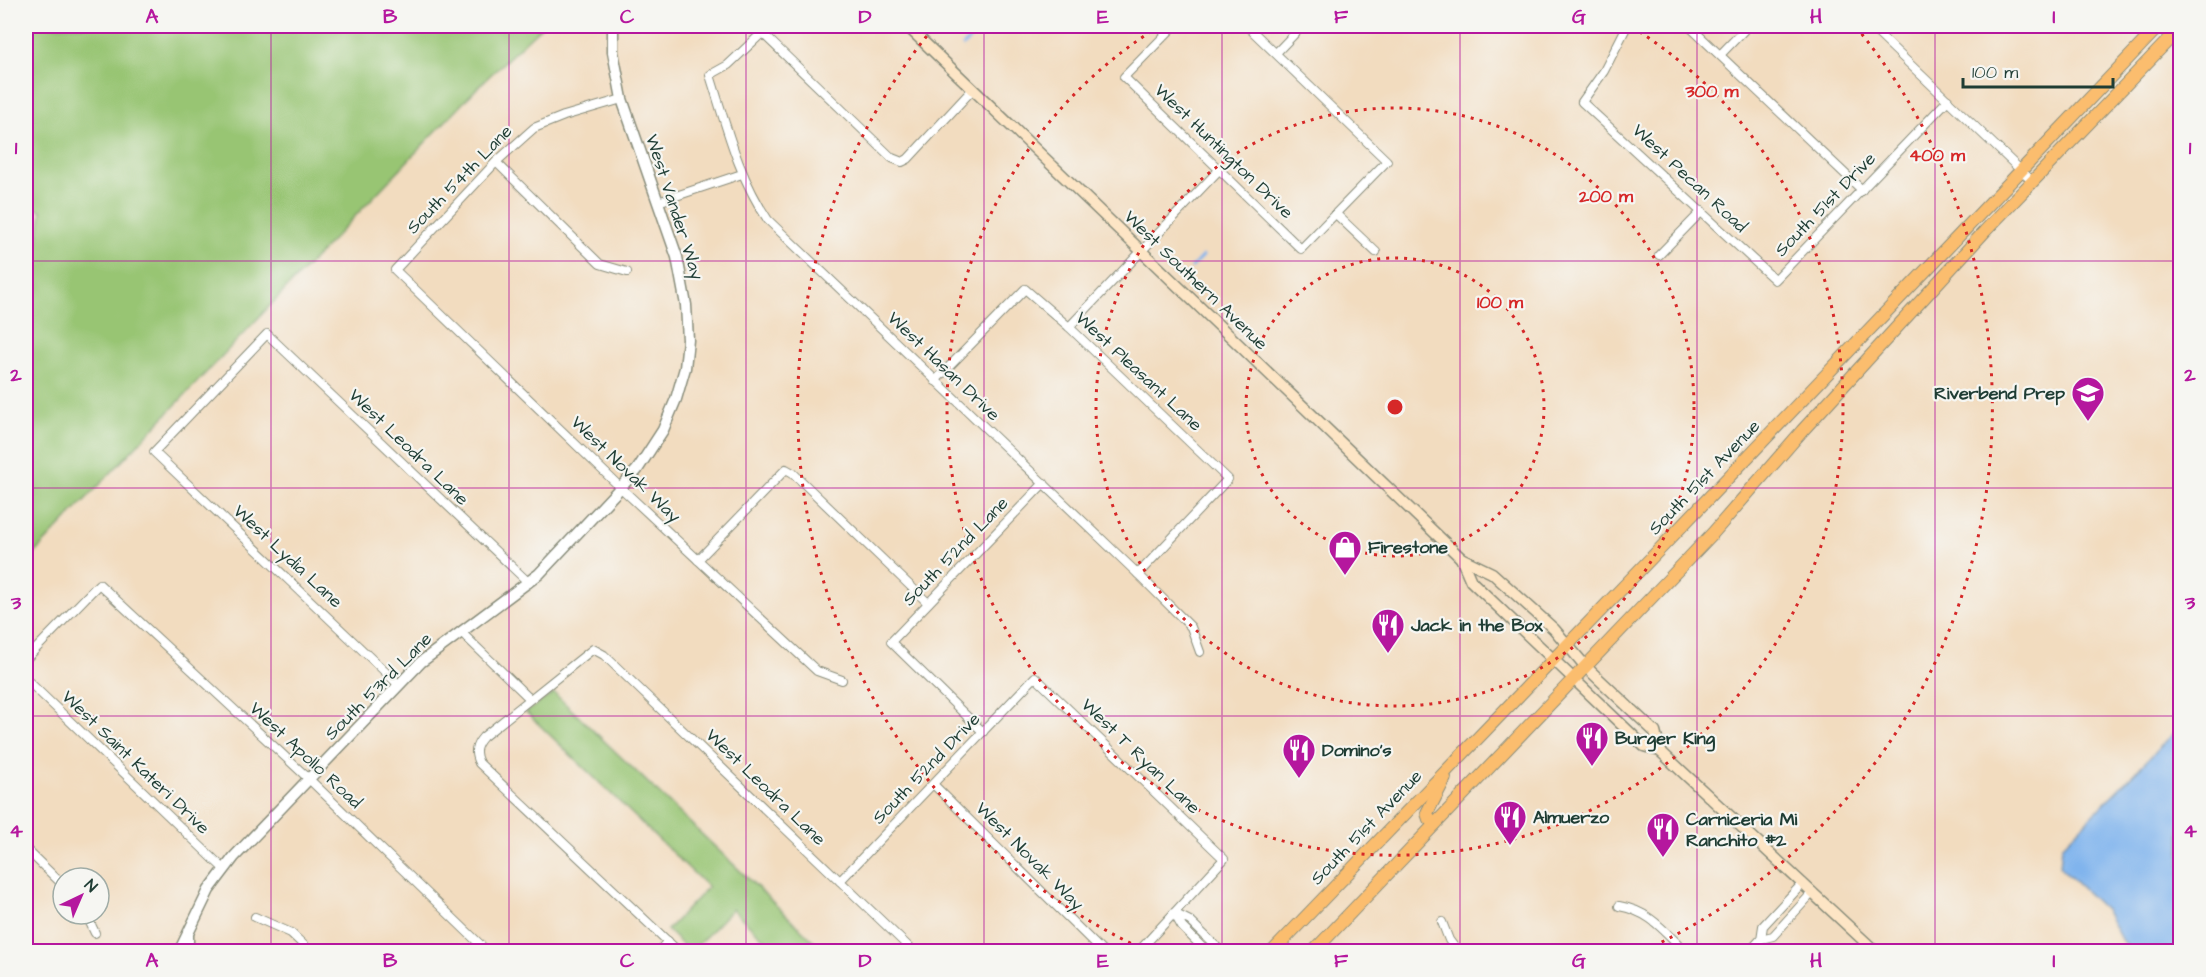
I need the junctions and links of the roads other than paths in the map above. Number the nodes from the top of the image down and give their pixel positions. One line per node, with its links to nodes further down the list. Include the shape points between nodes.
1 (613, 26): 17 (street, West Vander Way, via 613,52)
2 (755, 26): 13 (street)
3 (907, 26): 16 (main road, West Southern Avenue)
4 (1172, 26): 20 (street, West Huntington Drive, via 1124,76)
5 (1247, 26): 14 (street)
6 (1302, 26): 14 (street)
7 (1627, 26): 26 (street, West Pecan Road, via 1604,71 1582,102)
8 (1689, 26): 15 (street)
9 (1748, 26): 15 (street)
10 (1870, 26): 18 (street)
11 (2159, 26): 21 (main road, South 51st Avenue)
12 (2181, 28): 23 (main road)
13 (762, 33): 16 (street, via 892,158 902,162); 22 (street, West Hasan Drive, via 728,65 710,75)
14 (1276, 53): 27 (street, via 1387,161)
15 (1720, 55): 24 (street)
16 (973, 89): 28 (main road, West Southern Avenue)
17 (622, 99): 19 (street, South 54th Lane, via 534,128); 25 (street, West Vander Way)
18 (1948, 100): 21 (street); 24 (street, South 51st Drive)
19 (496, 162): 31 (street, South 54th Lane); 32 (street, via 600,264)
20 (1219, 170): 27 (street, West Huntington Drive, via 1301,249); 28 (street)
21 (2020, 170): 23 (street); 36 (main road, South 51st Avenue)
22 (742, 174): 25 (street); 35 (street, West Hasan Drive, via 768,220)
23 (2033, 182): 37 (main road)
24 (1862, 189): 33 (street, South 51st Drive)
25 (658, 202): 40 (street, West Vander Way, via 682,276 687,354 663,430 645,460)
26 (1702, 211): 30 (street); 33 (street, West Pecan Road)
27 (1336, 214): 29 (street)
28 (1142, 251): 34 (street); 41 (main road, West Southern Avenue)
29 (1376, 252)
30 (1659, 255)
31 (395, 270): 40 (street, West Novak Way)
32 (627, 272)
33 (1775, 280)
34 (1069, 327): 35 (street, West Pleasant Lane, via 1025,289); 43 (street, West Pleasant Lane, via 1228,479)
35 (935, 381): 39 (street, West Hasan Drive)
36 (1786, 417): 37 (main road); 47 (main road, South 51st Avenue)
37 (1802, 431): 51 (main road, via 1713,533)
38 (154, 452): 44 (street, West Leodra Lane, via 267,334); 56 (street, West Lydia Lane)
39 (1044, 483): 43 (street, West Hasan Drive); 45 (street, South 52nd Lane)
40 (621, 488): 42 (street, West Novak Way); 44 (street, South 53rd Lane)
41 (1461, 558): 47 (main road, West Southern Avenue, via 1492,573); 50 (main road, West Southern Avenue, via 1471,580)
42 (698, 560): 45 (street, via 786,469); 55 (street, West Novak Way, via 817,671)
43 (1138, 574): 48 (street, West Hasan Drive, via 1191,627)
44 (529, 583): 46 (street, South 53rd Lane)
45 (928, 603): 58 (street, South 52nd Lane, via 891,642)
46 (461, 632): 56 (street, South 53rd Lane); 57 (street)
47 (1568, 645): 50 (main road, South 51st Avenue); 51 (main road, West Southern Avenue)
48 (1200, 652)
49 (26, 659): 61 (street, West Apollo Road, via 99,584)
50 (1554, 660): 54 (main road, West Southern Avenue); 60 (main road, South 51st Avenue)
51 (1586, 667): 54 (main road); 59 (main road, West Southern Avenue, via 1654,732)
52 (1035, 677): 58 (street, South 52nd Drive); 71 (street, West T Ryan Lane, via 1224,859)
53 (26, 679): 65 (street, West Saint Kateri Drive)
54 (1575, 679): 59 (main road, West Southern Avenue, via 1644,746); 63 (main road)
55 (842, 680)
56 (399, 685): 61 (street, South 53rd Lane)
57 (530, 699): 67 (street, West Leodra Lane, via 592,649 604,655); 78 (street, via 483,737 475,750 479,763)
58 (983, 732): 62 (street, South 52nd Drive)
59 (1660, 751): 68 (main road, West Southern Avenue)
60 (1450, 766): 63 (main road, via 1427,813); 79 (main road, South 51st Avenue)
61 (309, 779): 65 (street, South 53rd Lane); 83 (street, West Apollo Road)
62 (933, 784): 67 (street, South 52nd Drive); 87 (street, West Novak Way)
63 (1435, 824): 91 (main road)
64 (26, 849): 66 (street)
65 (224, 869): 76 (street, South 53rd Lane)
66 (51, 873)
67 (840, 881): 86 (street, West Leodra Lane)
68 (1803, 883): 69 (main road, West Southern Avenue); 77 (street, via 1763,926)
69 (1813, 892): 77 (street, via 1773,936); 95 (main road, West Southern Avenue)
70 (1619, 906): 93 (street, via 1648,915)
71 (1173, 913): 88 (street); 89 (street); 90 (street, via 1190,921)
72 (255, 917): 82 (street, via 291,933)
73 (1442, 922): 92 (street)
74 (91, 926): 75 (street)
75 (94, 933)
76 (188, 936): 80 (street, South 53rd Lane); 81 (street, South 53rd Lane)
77 (1761, 939): 94 (street)
78 (668, 941): 84 (street); 85 (street)
79 (1277, 950)
80 (179, 951)
81 (188, 951)
82 (311, 951)
83 (488, 951)
84 (658, 951)
85 (679, 951)
86 (914, 951)
87 (1103, 951)
88 (1138, 951)
89 (1207, 951)
90 (1222, 951)
91 (1313, 951)
92 (1458, 951)
93 (1686, 951)
94 (1749, 951)
95 (1876, 951)

